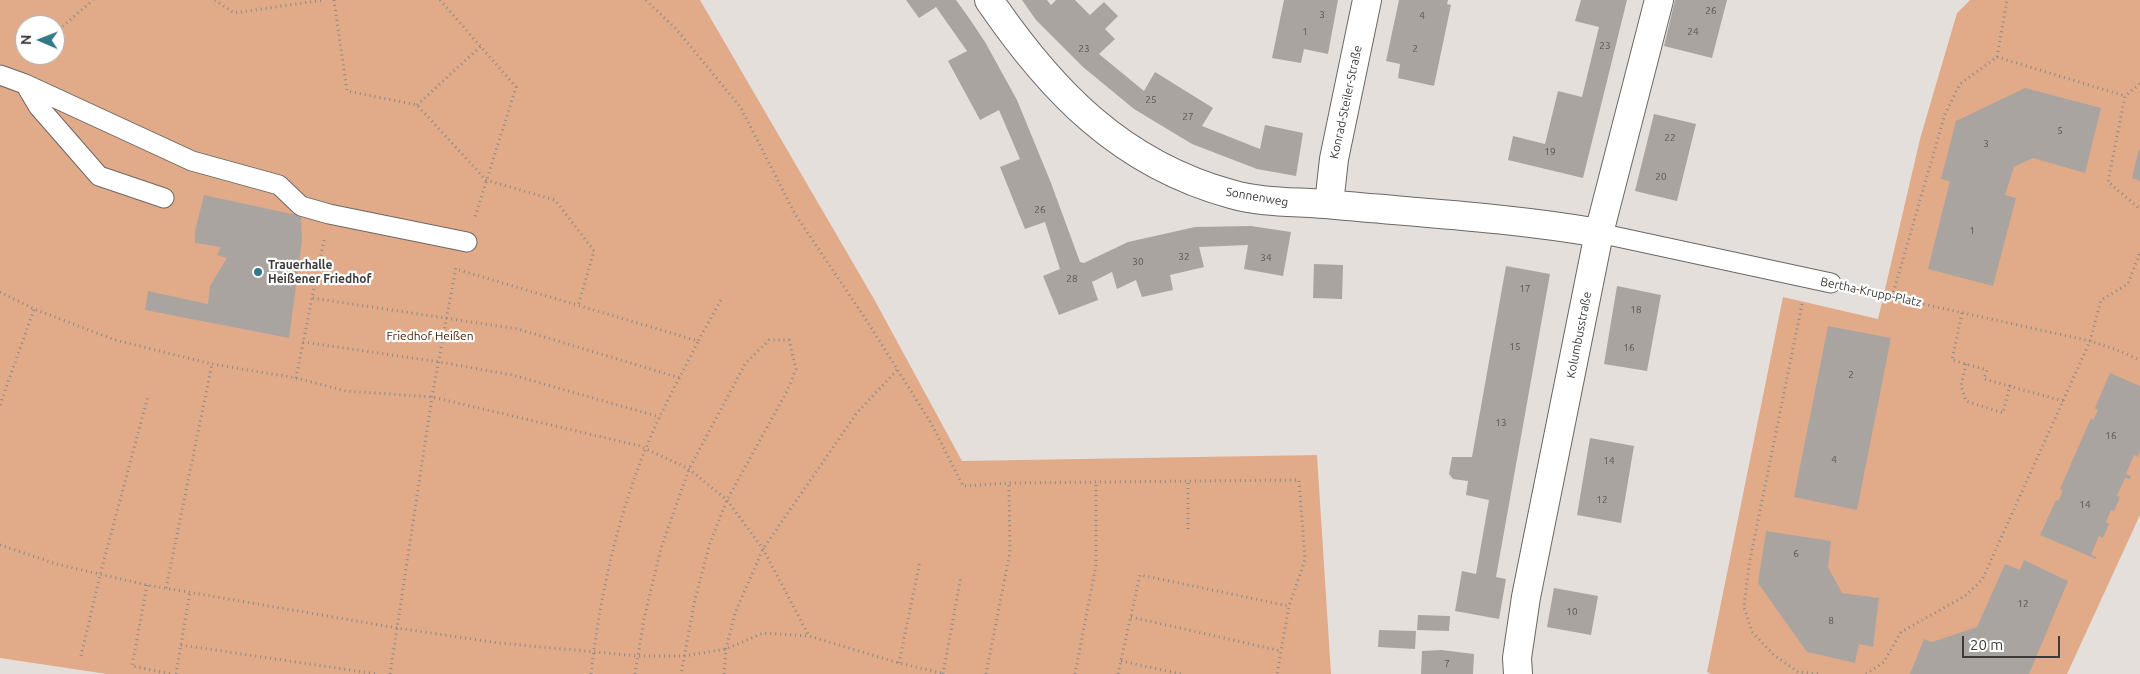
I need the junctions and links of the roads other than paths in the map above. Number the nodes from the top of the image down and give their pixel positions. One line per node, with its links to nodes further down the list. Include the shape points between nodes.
1 (989, 0): 7 (street, Sonnenweg, via 1012,35 1058,90 1110,137 1146,160 1232,195 1280,203)
2 (1367, 0): 7 (street, Konrad-Steiler-Straße, via 1334,159)
3 (1659, 0): 8 (street, Kolumbusstraße)
4 (0, 75): 5 (lane)
5 (25, 84): 6 (lane, via 38,106 99,176); 9 (lane, via 192,161 279,185 301,206)
6 (164, 198)
7 (1329, 204): 8 (street, Sonnenweg, via 1558,226)
8 (1599, 233): 10 (lane, Bertha-Krupp-Platz); 11 (street, Kolumbusstraße, via 1526,597 1517,658)
9 (467, 242)
10 (1831, 283)
11 (1518, 674)

